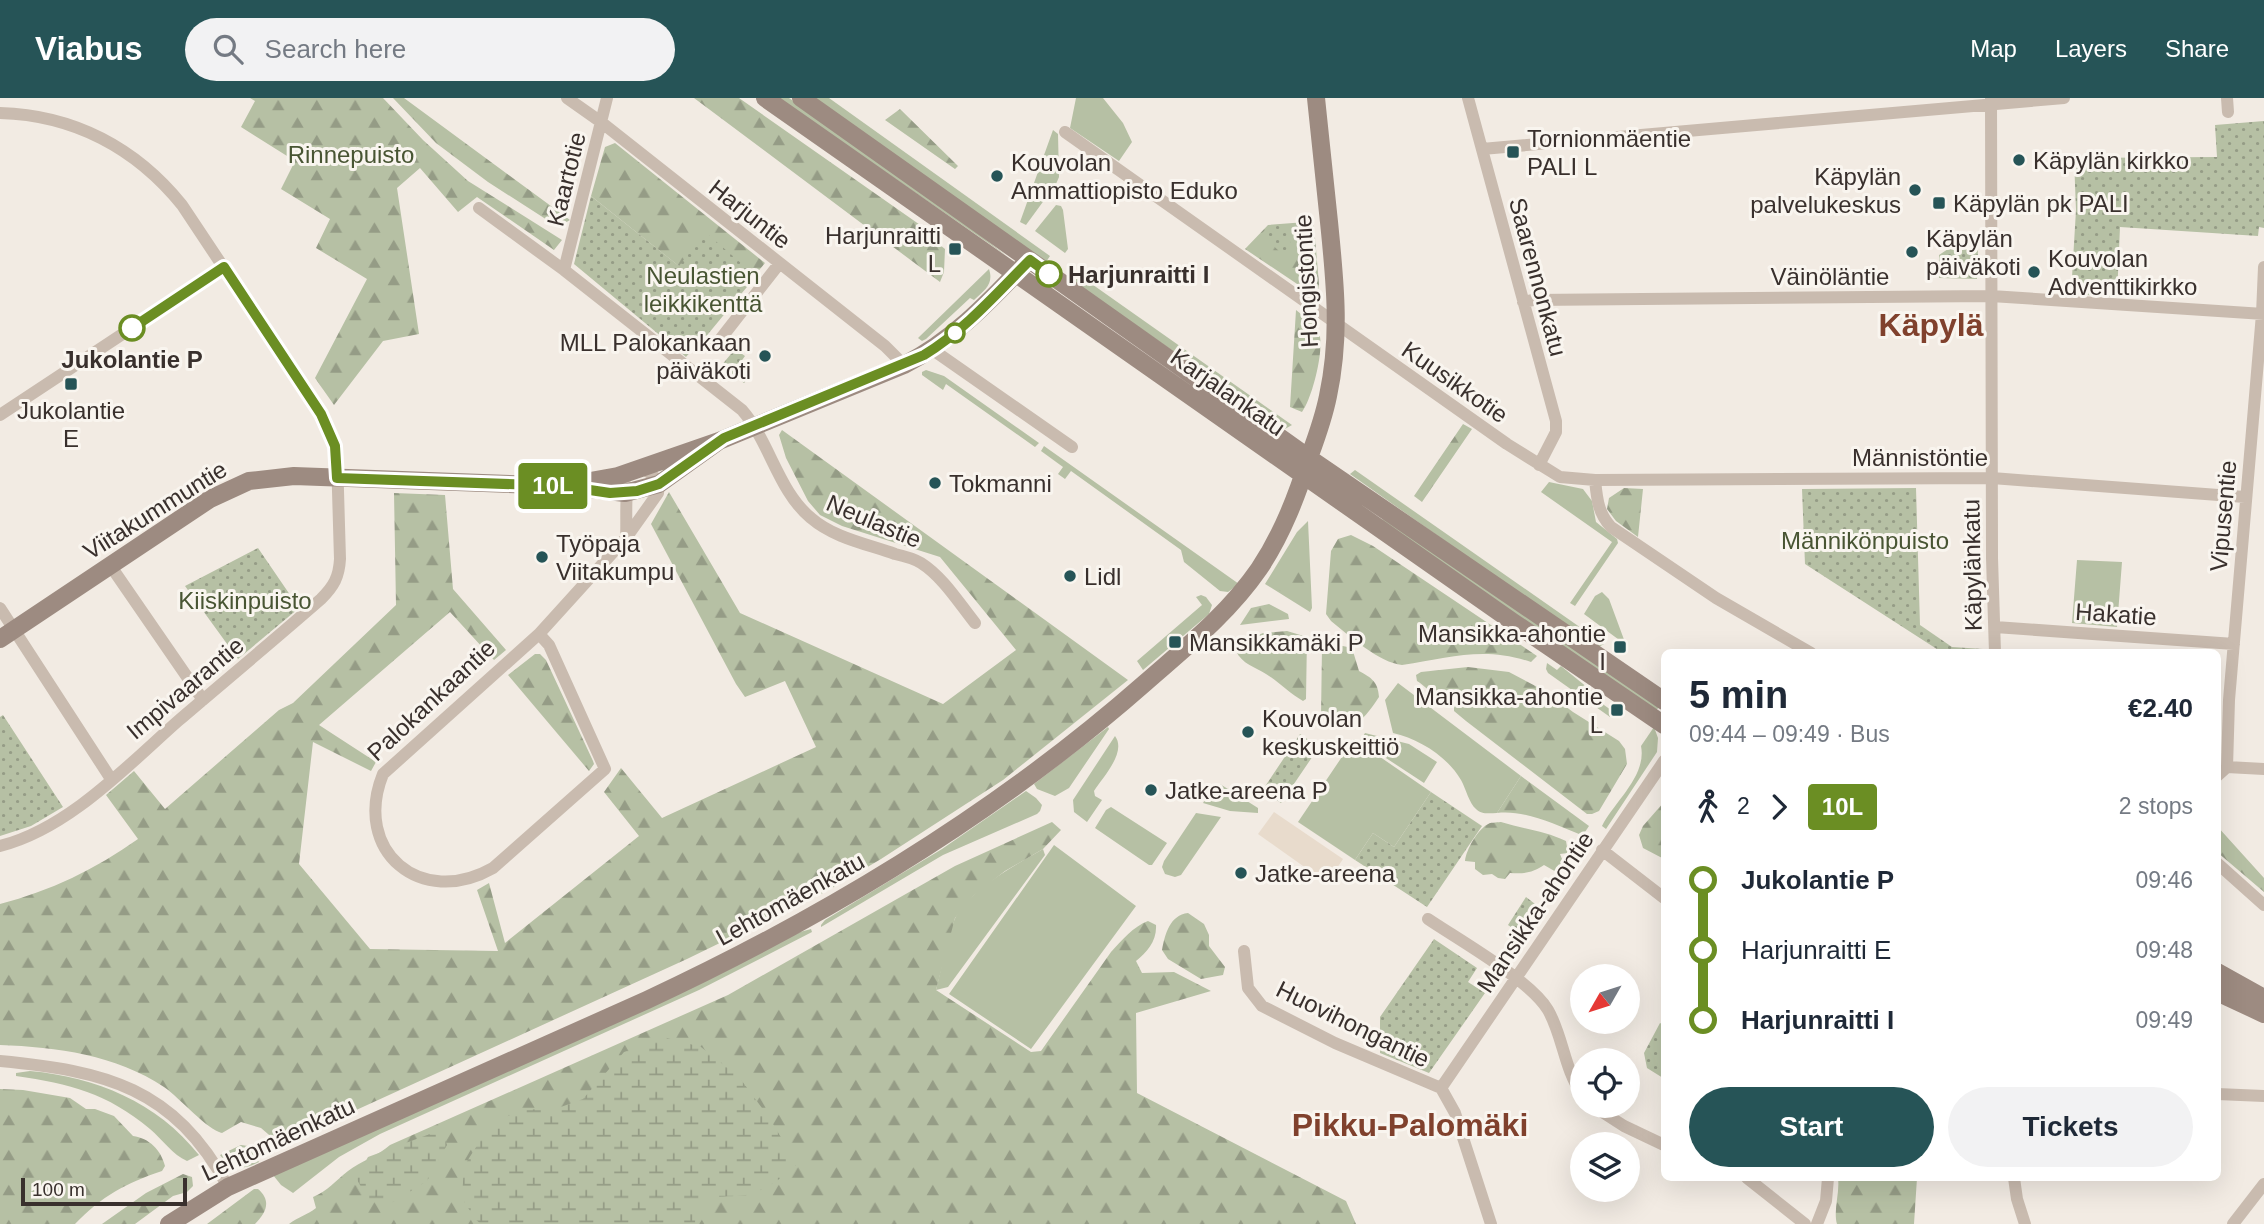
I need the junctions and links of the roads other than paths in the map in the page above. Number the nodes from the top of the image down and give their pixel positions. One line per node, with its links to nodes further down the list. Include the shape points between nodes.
1 (568, 98): 12 (street, Harjuntie)
2 (607, 98): 12 (street, Kaartotie)
3 (765, 98): 21 (street, Karjalankatu)
4 (801, 98): 16 (street, Karjalankatu)
5 (1316, 98): 25 (street, Hongistontie)
6 (1468, 98): 14 (street, Saarennonkatu)
7 (2064, 98): 9 (street)
8 (2227, 98): 10 (street)
9 (1991, 101): 14 (street); 22 (street, Käpylänkatu)
10 (2228, 112)
11 (0, 113): 18 (street, Impivaarantie, via 55,120 118,146 165,184)
12 (601, 122): 17 (street, Harjuntie); 20 (street, Kaartotie)
13 (1065, 132): 25 (street, Kuusikkotie)
14 (1482, 149): 23 (street, Saarennonkatu)
15 (479, 208): 20 (street, Neulastie)
16 (1030, 260): 21 (street, Palokankaantie); 34 (street, Karjalankatu)
17 (779, 264): 26 (street); 28 (street, Harjuntie)
18 (224, 267): 29 (street); 36 (street, Impivaarantie, via 321,414 335,446)
19 (2264, 267): 24 (street, Vipusentie)
20 (564, 270): 30 (street, Neulastie)
21 (1015, 275): 27 (street, Palokankaantie); 34 (street, Karjalankatu)
22 (1991, 296): 23 (street, Väinöläntie); 24 (street, Väinöläntie); 37 (street, Käpylänkatu)
23 (1523, 302): 33 (street, Saarennonkatu, via 1556,427)
24 (2263, 314): 42 (street, Vipusentie)
25 (1337, 326): 33 (street, Kuusikkotie); 34 (street, Hongistontie, via 1329,394)
26 (715, 346)
27 (933, 349): 28 (street, Palokankaantie); 32 (street)
28 (904, 365): 30 (street, Palokankaantie)
29 (0, 415)
30 (754, 424): 31 (street, Palokankaantie); 46 (street, Neulastie, via 803,510 827,529 918,561 935,574)
31 (719, 441): 35 (street, Palokankaantie); 39 (street, Palokankaantie)
32 (1072, 447)
33 (1539, 464): 38 (street, Kuusikkotie, via 1560,477)
34 (1307, 466): 54 (street, Karjalankatu); 56 (street, Karjalankatu, via 1513,622); 84 (street, Lehtomäenkatu, via 1271,550 1230,607 1060,753 940,839 834,905 715,968)
35 (638, 469): 39 (street, via 651,473); 40 (street, Viitakummuntie); 41 (street)
36 (337, 478): 40 (street, Viitakummuntie); 44 (street, Viitakummuntie, via 281,477 236,485); 55 (street, Impivaarantie, via 340,559 339,575 331,589)
37 (1992, 478): 38 (street, Männistöntie); 42 (street, Männistöntie); 47 (street, Käpylänkatu)
38 (1595, 480): 52 (street, via 1601,515 1611,527 1716,598)
39 (659, 484): 41 (street, Viitakummuntie); 43 (street, Palokankaantie, via 651,505)
40 (563, 486): 41 (street, Viitakummuntie)
41 (625, 493): 43 (street)
42 (2245, 496): 51 (street, Vipusentie)
43 (626, 538): 49 (street, Palokankaantie)
44 (110, 565): 48 (street, Viitakummuntie); 55 (street)
45 (0, 608): 48 (street)
46 (975, 623)
47 (1995, 627): 51 (street, Hakatie); 53 (street, Käpylänkatu)
48 (16, 629): 50 (street, Viitakummuntie); 60 (street)
49 (539, 634): 49 (street, Palokankaantie, via 383,774 377,789 377,830 392,858 414,875 446,883 464,881 493,868 606,769 549,646)
50 (0, 639)
51 (2234, 644): 59 (street, Vipusentie)
52 (1804, 649)
53 (1994, 649)
54 (1661, 699)
55 (203, 700): 60 (street, Impivaarantie)
56 (1661, 723)
57 (1661, 765): 62 (street, Mansikka-ahontie)
58 (2264, 769): 59 (street)
59 (2222, 771)
60 (111, 779): 61 (street, Impivaarantie, via 49,825)
61 (0, 846)
62 (1602, 850): 64 (street); 69 (street, Mansikka-ahontie)
63 (2221, 867): 65 (street)
64 (1661, 896)
65 (2264, 905)
66 (1429, 919): 69 (street)
67 (1244, 950): 75 (street, Huovihongantie, via 1248,988 1262,1006)
68 (2221, 974): 71 (street)
69 (1515, 978): 74 (street, via 1549,1013); 75 (street, Mansikka-ahontie)
70 (2221, 994): 72 (street)
71 (2264, 998)
72 (2264, 1014)
73 (0, 1061): 84 (street, via 102,1077 147,1097 181,1121 206,1148)
74 (1570, 1066)
75 (1441, 1088): 86 (street, via 1455,1113)
76 (2221, 1094): 77 (street)
77 (2264, 1096)
78 (1612, 1118): 79 (street)
79 (1661, 1144)
80 (1751, 1181): 87 (street)
81 (1828, 1181): 88 (street)
82 (2014, 1181): 89 (street)
83 (2264, 1184): 90 (street)
84 (228, 1186): 85 (street, Lehtomäenkatu)
85 (169, 1224)
86 (1491, 1224)
87 (1805, 1224)
88 (1817, 1224)
89 (2025, 1224)
90 (2233, 1224)

